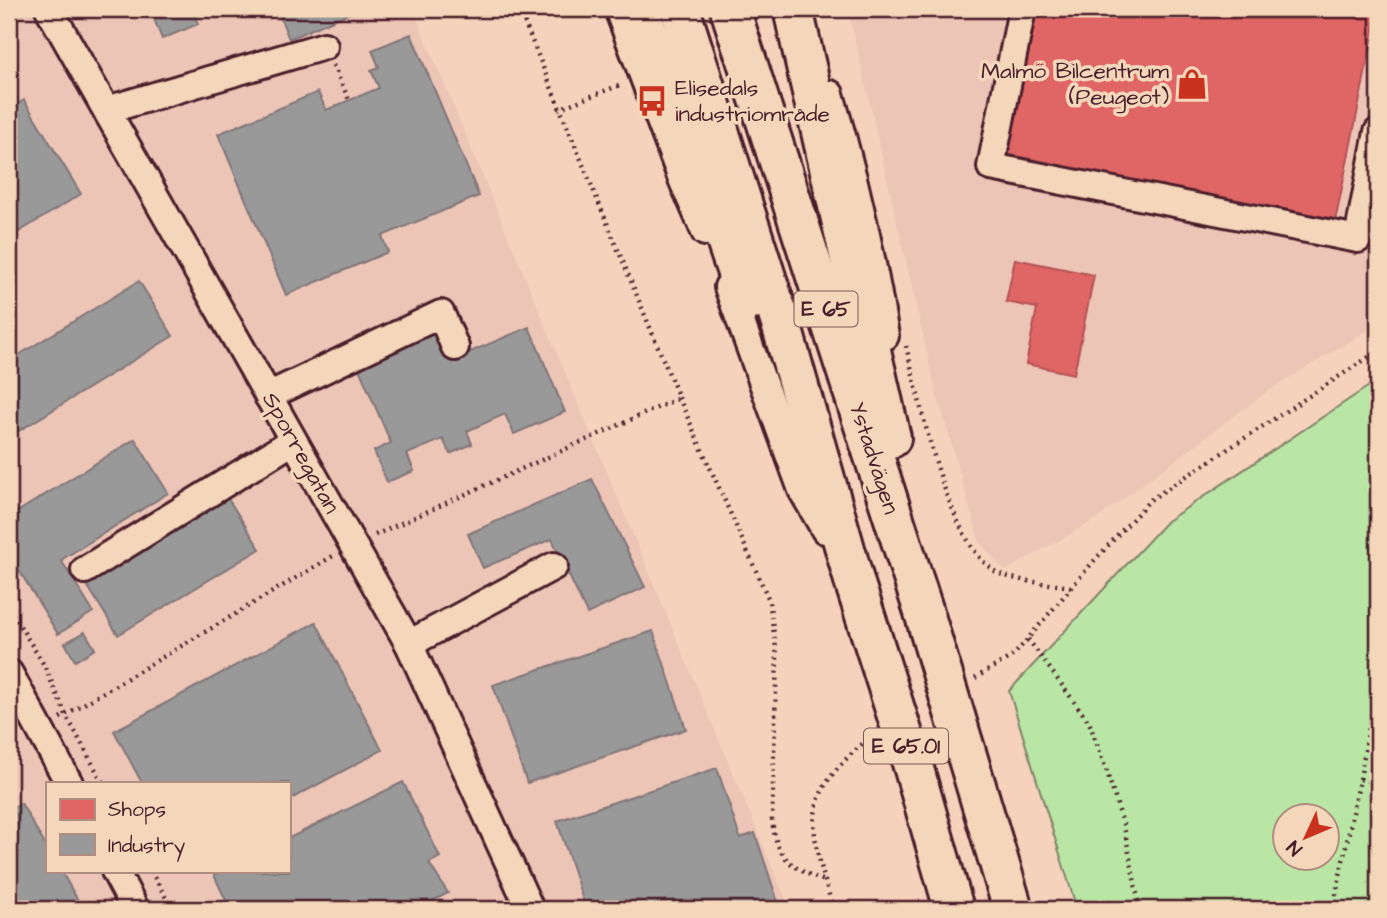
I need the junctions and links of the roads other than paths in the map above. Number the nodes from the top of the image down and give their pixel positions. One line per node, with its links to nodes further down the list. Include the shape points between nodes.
1 (49, 9): 10 (street, Sporregatan)
2 (618, 9): 16 (street, via 682,179 736,305 802,490)
3 (639, 9): 16 (highway, via 718,217)
4 (680, 9): 19 (highway, E 65, via 782,327)
5 (730, 9): 20 (highway, Ystadvägen / E 65)
6 (793, 9): 14 (highway)
7 (804, 9): 14 (street, Ystadvägen, via 845,147 874,268 897,403)
8 (1022, 9): 11 (street, via 991,167 1358,239)
9 (324, 46): 10 (street, via 117,107)
10 (109, 115): 13 (street, Sporregatan)
11 (1378, 132)
12 (456, 347): 13 (street, via 441,314)
13 (268, 396): 15 (street, Sporregatan)
14 (891, 435): 20 (highway)
15 (293, 441): 18 (street); 21 (street, Sporregatan)
16 (825, 530): 19 (highway)
17 (554, 566): 21 (street)
18 (85, 570)
19 (855, 584): 27 (highway, E 65.01)
20 (923, 609): 28 (highway, Ystadvägen / E 65.01)
21 (409, 644): 26 (street, Sporregatan)
22 (9, 673): 23 (street)
23 (68, 782)
24 (116, 872): 25 (street)
25 (135, 909)
26 (530, 909)
27 (954, 909)
28 (1013, 909)

